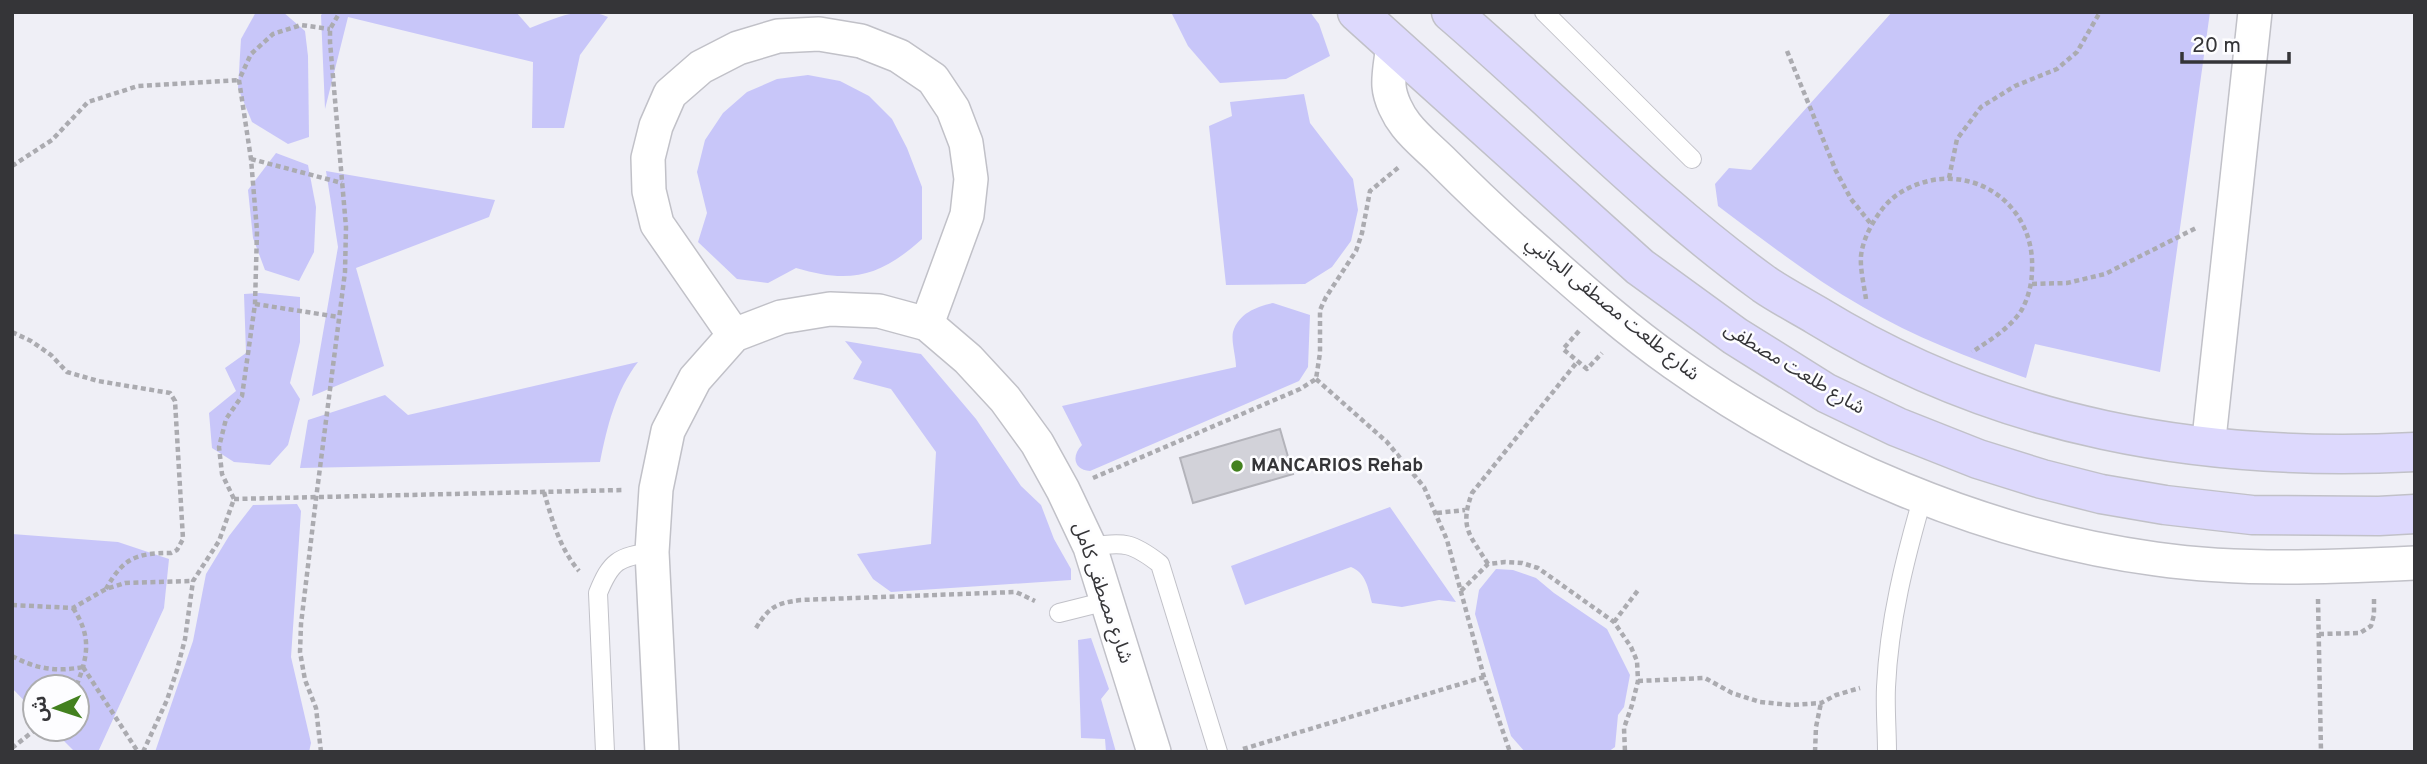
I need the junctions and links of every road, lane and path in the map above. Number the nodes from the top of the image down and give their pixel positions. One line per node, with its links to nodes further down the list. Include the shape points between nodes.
1 (340, 12): 7 (path)
2 (1357, 12): 8 (street, شارع طلعت مصطفى)
3 (1451, 12): 25 (street, via 1678,217 1766,285)
4 (1544, 12): 13 (lane)
5 (2100, 12): 15 (path, via 2077,52 2057,69 2015,86 1981,107 1957,139)
6 (2255, 12): 17 (street)
7 (330, 29): 10 (path, via 301,25 273,34 251,54); 16 (path)
8 (1393, 43): 11 (street, شارع طلعت مصطفى الجانبي, via 1389,87 1395,107); 39 (street, شارع طلعت مصطفى, via 1640,267 1735,336 1826,393 1897,427 2042,479 2165,505 2252,515)
9 (1787, 51): 18 (path, via 1836,171)
10 (239, 80): 12 (path); 14 (path, via 138,86 88,102 52,140)
11 (1427, 146): 28 (path, via 1370,191 1356,251 1320,310); 34 (street, شارع طلعت مصطفى الجانبي, via 1494,213 1671,361 1817,451)
12 (251, 159): 16 (path); 20 (path, via 257,231)
13 (1692, 159)
14 (12, 166)
15 (1949, 178): 18 (path, via 1918,183 1891,199); 19 (path, via 1979,183 2005,200 2024,224 2033,253)
16 (342, 183): 21 (path, via 345,272)
17 (2233, 210): 19 (path, via 2105,274 2067,283); 29 (street)
18 (1871, 224): 25 (path, via 1861,256)
19 (2032, 284): 27 (path, via 2021,310 2004,331)
20 (255, 304): 21 (path); 35 (path, via 242,397 226,419 219,447 222,474)
21 (339, 317): 36 (path)
22 (928, 324): 24 (street, شارع مصطفى كامل, via 879,311 830,309 781,317); 24 (street, via 967,215 971,179 966,143 953,110 933,79 899,56 860,41 819,34 778,36 738,48 701,67 670,94 648,158 657,224); 32 (street, شارع مصطفى كامل, via 1005,399)
23 (12, 332): 47 (path, via 32,341 67,372 170,393 176,401 181,545 171,553 144,553 128,561)
24 (734, 335): 31 (street, شارع مصطفى كامل, via 695,379 668,431)
25 (1871, 348): 27 (street)
26 (1577, 362): 37 (path, via 1472,493)
27 (1935, 377): 29 (street, via 2041,415 2114,433)
28 (1316, 379): 32 (path); 38 (path, via 1387,442)
29 (2208, 448): 30 (street, via 2256,453)
30 (2415, 452)
31 (656, 489): 33 (path); 41 (street, شارع مصطفى كامل)
32 (1063, 490): 40 (street, شارع مصطفى كامل)
33 (544, 492): 36 (path); 50 (path, via 572,562)
34 (1923, 496): 45 (street, شارع طلعت مصطفى الجانبي, via 1999,524 2077,545 2156,559); 63 (lane, via 1892,623)
35 (234, 499): 36 (path); 46 (path, via 219,541)
36 (316, 499): 66 (path, via 300,652 316,708)
37 (1465, 510): 38 (path); 43 (path, via 1466,528)
38 (1437, 513): 49 (path)
39 (2415, 514)
40 (1090, 547): 51 (street, شارع مصطفى كامل); 70 (lane, via 1115,542 1139,548 1160,564)
41 (652, 552): 50 (lane, via 626,556 607,570); 68 (street, شارع مصطفى كامل)
42 (2415, 563): 44 (street, شارع طلعت مصطفى الجانبي)
43 (1488, 564): 49 (path); 55 (path, via 1522,563 1538,568)
44 (2373, 565): 45 (street, شارع طلعت مصطفى الجانبي); 57 (path, via 2371,626 2360,633)
45 (2318, 566): 57 (path)
46 (193, 581): 47 (path, via 125,583); 65 (path, via 177,670)
47 (106, 589): 53 (path)
48 (1639, 589): 55 (path)
49 (1461, 592): 61 (path)
50 (598, 593): 67 (lane)
51 (1107, 601): 54 (lane); 69 (street, شارع مصطفى كامل)
52 (12, 605): 53 (path)
53 (73, 608): 59 (path, via 87,636)
54 (1050, 609): 56 (path, via 1016,592 801,600 782,602 766,612)
55 (1614, 622): 62 (path, via 1637,661)
56 (756, 628)
57 (2319, 634): 76 (path)
58 (12, 656): 59 (path, via 45,669)
59 (83, 667): 60 (path); 65 (path)
60 (81, 673)
61 (1483, 677): 71 (path); 72 (path)
62 (1638, 681): 64 (path, via 1705,678 1760,702); 73 (path, via 1623,728)
63 (1885, 688): 64 (path, via 1852,689); 75 (lane)
64 (1821, 703): 74 (path)
65 (140, 752)
66 (321, 752)
67 (605, 752)
68 (662, 752)
69 (1154, 752)
70 (1218, 752)
71 (1234, 752)
72 (1510, 752)
73 (1625, 752)
74 (1815, 752)
75 (1887, 752)
76 (2321, 752)

